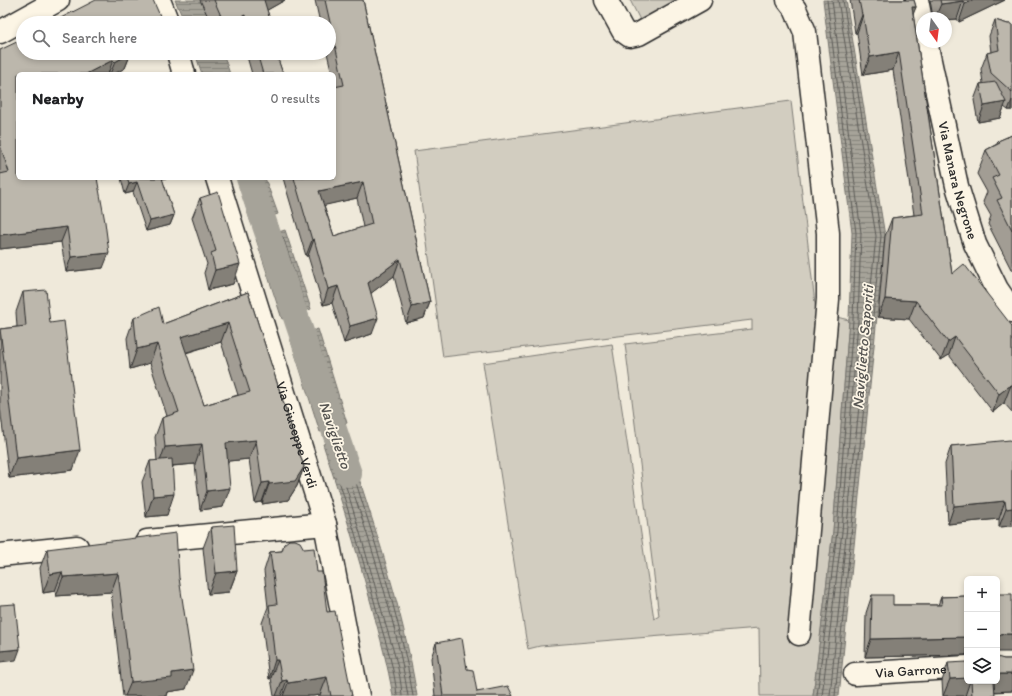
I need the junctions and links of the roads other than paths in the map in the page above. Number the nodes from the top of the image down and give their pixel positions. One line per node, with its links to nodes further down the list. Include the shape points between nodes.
1 (58, 0): 8 (street)
2 (159, 0): 9 (street)
3 (606, 0): 4 (street, via 623,31 630,36 639,34)
4 (700, 0)
5 (788, 0): 21 (street, via 805,32 829,259 828,299)
6 (917, 0): 7 (street)
7 (919, 12)
8 (29, 16)
9 (165, 16)
10 (16, 23): 11 (street)
11 (0, 32)
12 (927, 48): 16 (street, Via Manara Negrone, via 956,186 975,244 997,289)
13 (180, 60): 14 (street)
14 (183, 72)
15 (218, 180): 17 (street, Via Giuseppe Verdi)
16 (1012, 310)
17 (325, 524): 18 (street); 24 (street, Via Giuseppe Verdi)
18 (127, 542)
19 (95, 546): 20 (street)
20 (0, 555)
21 (799, 634)
22 (964, 667): 23 (street, Via Garrone)
23 (855, 674)
24 (358, 696)

